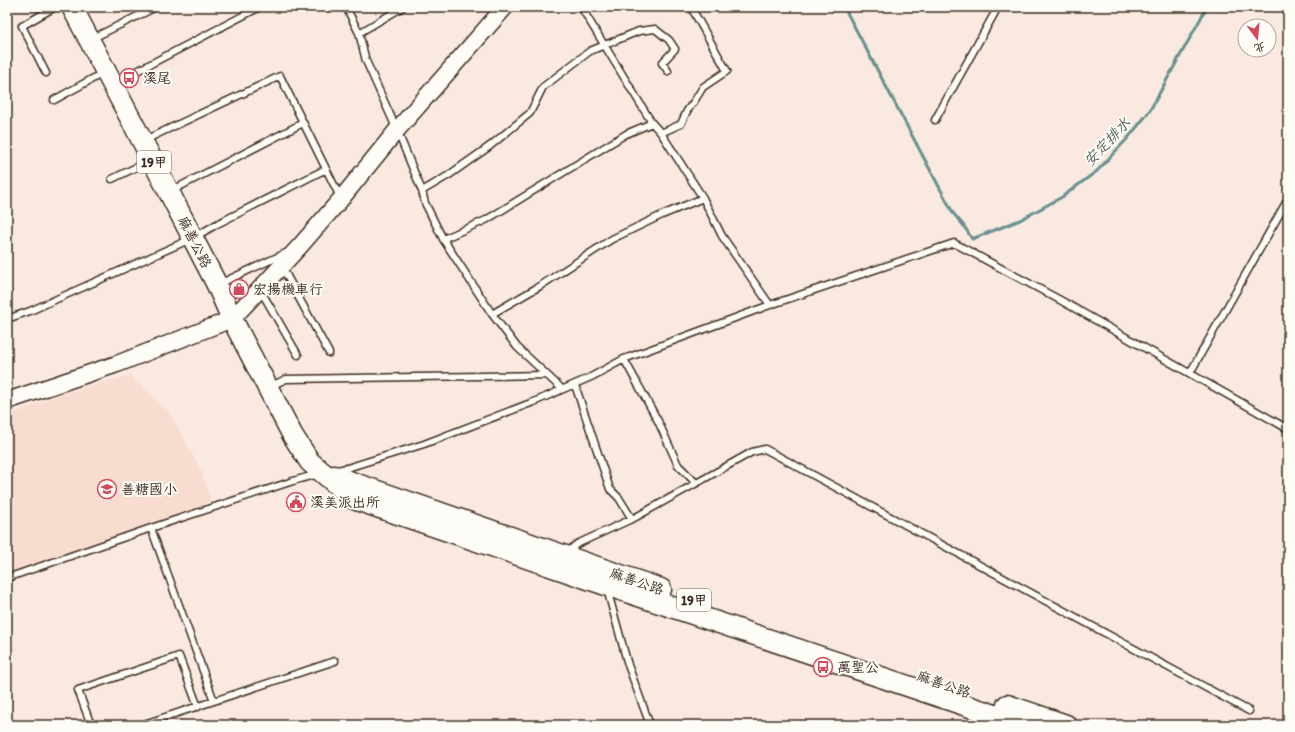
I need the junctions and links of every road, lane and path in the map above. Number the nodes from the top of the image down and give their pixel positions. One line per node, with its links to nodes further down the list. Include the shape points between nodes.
1 (55, 7): 15 (lane, via 22,26)
2 (72, 7): 12 (main road, 麻善公路 / 19甲)
3 (156, 7): 12 (lane)
4 (260, 7): 16 (lane)
5 (346, 7): 11 (lane)
6 (403, 7): 11 (lane)
7 (505, 7): 21 (street)
8 (581, 7): 13 (lane)
9 (691, 7): 22 (lane, via 727,71 703,87 681,124)
10 (998, 7): 18 (lane)
11 (359, 33): 21 (lane, via 366,61)
12 (89, 39): 16 (main road, 麻善公路 / 19甲)
13 (604, 45): 14 (lane, via 639,31 655,29 669,40 675,49 662,64); 20 (lane); 27 (lane, via 590,51 543,87 530,114 490,146)
14 (668, 71)
15 (46, 73)
16 (109, 77): 17 (lane); 23 (main road, 麻善公路 / 19甲)
17 (54, 100)
18 (935, 120)
19 (303, 123): 23 (lane, via 280,76); 25 (lane); 28 (lane)
20 (652, 123): 22 (lane); 33 (lane, via 626,134 486,220)
21 (397, 130): 27 (lane); 30 (street)
22 (661, 133): 29 (lane)
23 (143, 141): 24 (main road, 麻善公路 / 19甲)
24 (152, 159): 26 (lane); 28 (main road, 麻善公路 / 19甲)
25 (326, 169): 30 (lane); 32 (lane)
26 (112, 179)
27 (422, 191): 33 (lane, via 425,203)
28 (170, 192): 32 (main road, 麻善公路 / 19甲)
29 (703, 198): 38 (lane, via 722,236); 39 (lane, via 662,214 612,239)
30 (341, 199): 34 (street)
31 (1288, 199): 45 (lane)
32 (193, 238): 36 (main road, 麻善公路 / 19甲); 40 (lane)
33 (443, 239): 39 (lane)
34 (300, 246): 35 (street); 36 (lane)
35 (282, 267): 37 (street); 42 (lane)
36 (217, 285): 41 (main road, 麻善公路 / 19甲)
37 (260, 290): 41 (street); 43 (lane)
38 (770, 304): 44 (lane); 45 (lane, via 954,243)
39 (492, 314): 46 (lane, via 517,347)
40 (7, 319)
41 (232, 319): 48 (main road, 麻善公路 / 19甲); 50 (street, via 117,364)
42 (329, 353)
43 (298, 354)
44 (624, 359): 47 (lane); 53 (lane, via 658,421 678,465)
45 (1190, 373): 51 (lane)
46 (547, 375): 48 (lane, via 286,379); 49 (lane)
47 (574, 385): 49 (lane); 54 (lane, via 610,489)
48 (268, 388): 52 (main road, 麻善公路 / 19甲, via 299,446 310,462)
49 (562, 389): 52 (lane, via 424,444)
50 (7, 401)
51 (1288, 429)
52 (323, 473): 55 (lane); 56 (main road, 麻善公路 / 19甲, via 354,499)
53 (696, 483): 54 (lane); 62 (lane, via 752,452 765,449)
54 (632, 519): 56 (lane, via 577,544)
55 (151, 528): 57 (lane); 60 (lane)
56 (560, 562): 58 (main road, 麻善公路 / 19甲); 67 (main road, 麻善公路 / 19甲)
57 (7, 578)
58 (606, 585): 65 (lane, via 628,665); 66 (main road, 麻善公路 / 19甲)
59 (335, 661): 60 (lane)
60 (214, 701): 61 (lane)
61 (198, 707): 63 (lane, via 179,656 78,690); 64 (lane)
62 (1249, 711)
63 (91, 725)
64 (141, 725)
65 (650, 725)
66 (1024, 725)
67 (1066, 725)

